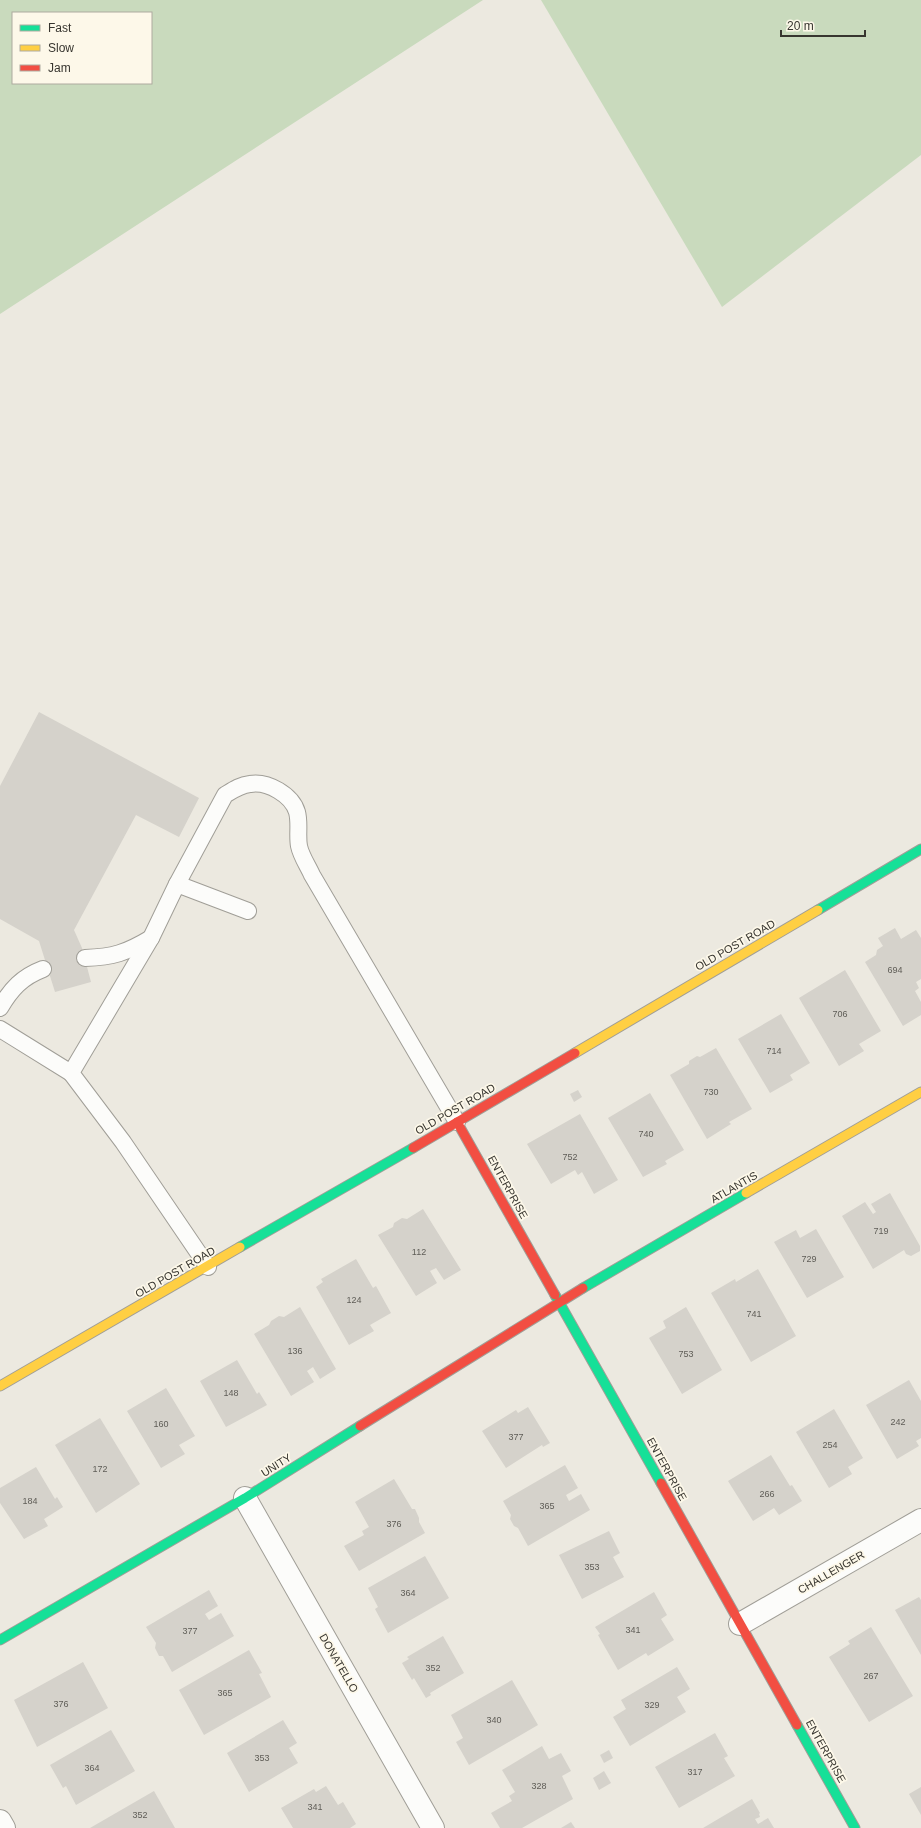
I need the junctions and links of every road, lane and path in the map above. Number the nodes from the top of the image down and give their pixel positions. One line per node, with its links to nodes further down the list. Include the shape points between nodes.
1 (921, 850): 11 (street, OLD POST ROAD)
2 (177, 884): 3 (lane); 4 (lane); 11 (lane, via 225,795 236,787 265,785 292,800 297,813 299,848 312,875)
3 (248, 911)
4 (151, 938): 5 (lane, via 120,954); 9 (lane)
5 (85, 958)
6 (43, 969): 7 (lane, via 20,981)
7 (0, 1008)
8 (0, 1029): 9 (lane)
9 (71, 1073): 12 (lane, via 123,1142)
10 (921, 1092): 13 (street, ATLANTIS)
11 (457, 1122): 12 (street, OLD POST ROAD); 13 (street, ENTERPRISE)
12 (208, 1267): 14 (street, OLD POST ROAD)
13 (559, 1302): 15 (street, UNITY); 17 (street, ENTERPRISE)
14 (0, 1386)
15 (245, 1498): 18 (street, UNITY); 21 (street, DONATELLO)
16 (921, 1520): 17 (street, CHALLENGER)
17 (740, 1624): 22 (street, ENTERPRISE)
18 (0, 1640)
19 (0, 1821): 20 (street)
20 (4, 1828)
21 (433, 1828)
22 (855, 1828)

